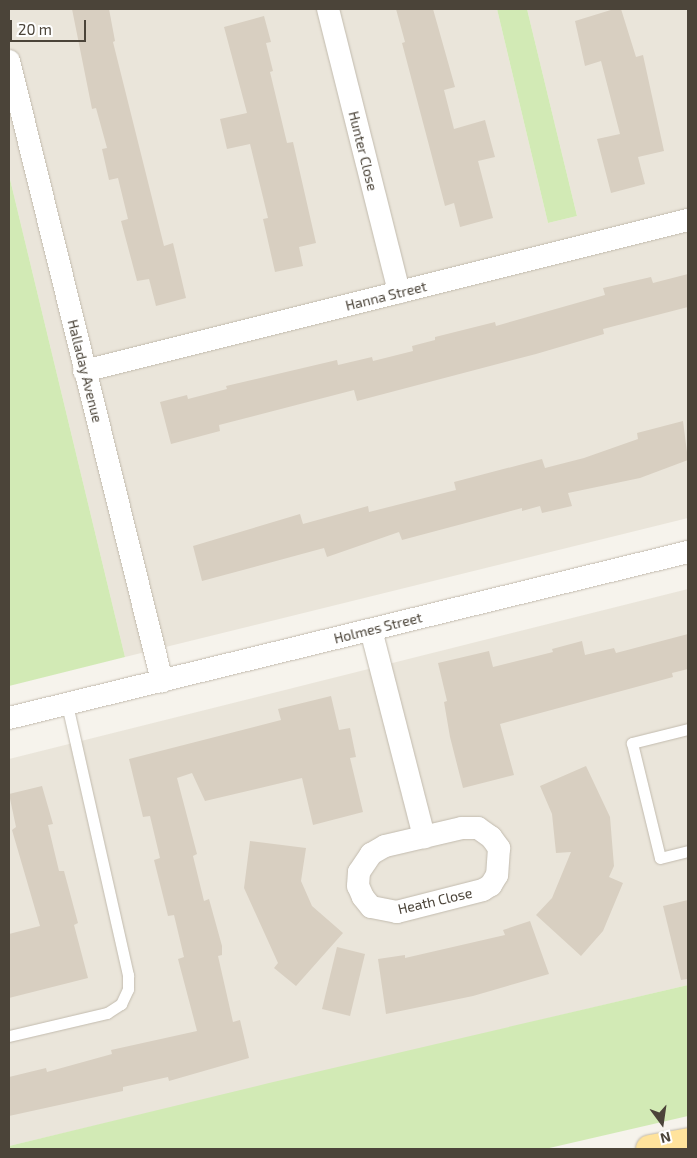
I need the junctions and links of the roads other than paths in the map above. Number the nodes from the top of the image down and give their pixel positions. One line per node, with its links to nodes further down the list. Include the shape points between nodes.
1 (328, 9): 4 (street, Hunter Close)
2 (9, 61): 5 (street, Halladay Avenue)
3 (688, 220): 4 (street, Hanna Street)
4 (399, 292): 5 (street, Hanna Street)
5 (84, 371): 8 (street, Halladay Avenue)
6 (688, 552): 7 (street, Holmes Street)
7 (371, 630): 8 (street, Holmes Street); 12 (street)
8 (162, 681): 9 (street, Holmes Street)
9 (67, 704): 10 (street, Holmes Street); 14 (lane, via 128,975 128,989 121,1004 107,1013)
10 (9, 718)
11 (688, 729): 13 (lane, via 632,743 660,858)
12 (424, 837): 12 (street, Heath Close, via 385,846 364,861 358,886 371,907 397,912 425,905 483,890 497,875 499,848 478,828 462,828)
13 (688, 851)
14 (9, 1036)
15 (688, 1142): 16 (main road)
16 (650, 1149)

